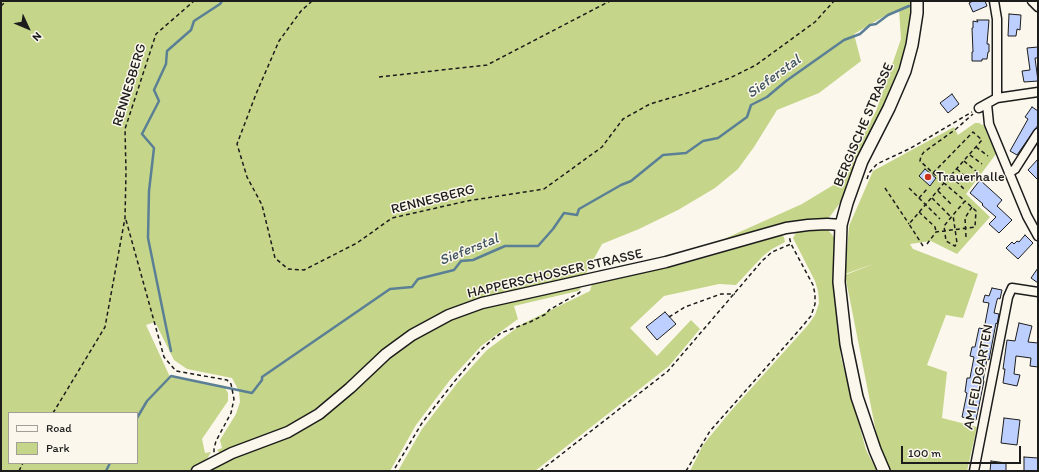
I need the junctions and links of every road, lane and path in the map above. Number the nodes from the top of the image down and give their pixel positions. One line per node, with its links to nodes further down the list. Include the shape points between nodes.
1 (6, 1): 9 (path)
2 (194, 1): 43 (path, RENNESBERG, via 156,34 127,121)
3 (312, 1): 5 (path, RENNESBERG, via 301,11 279,42 237,144 247,177 262,205 275,258 288,269 304,270 357,243 392,218 467,201 544,189 602,147 623,119 650,104 730,78 756,65 815,22)
4 (610, 1): 11 (path, via 487,64)
5 (834, 1)
6 (917, 1): 46 (main road, BERGISCHE STRASSE, via 912,45 905,71 862,162)
7 (994, 1): 13 (street, via 997,19)
8 (1032, 1): 10 (street)
9 (1, 6)
10 (1038, 7)
11 (379, 78)
12 (1038, 92): 13 (street)
13 (997, 98): 14 (street)
14 (987, 104): 15 (street); 25 (street, via 989,124)
15 (976, 111): 24 (path, via 921,156 920,161); 29 (path, via 917,145 877,164)
16 (1038, 133): 25 (street, via 1015,169)
17 (976, 147): 18 (path); 19 (path); 24 (path, via 982,140 973,132)
18 (970, 154): 20 (path); 21 (path)
19 (988, 156)
20 (964, 161): 22 (path); 23 (path)
21 (982, 164)
22 (957, 169): 26 (path); 27 (path)
23 (977, 172)
24 (933, 173): 28 (path)
25 (1009, 173): 52 (street)
26 (951, 176): 28 (path); 33 (path)
27 (970, 181)
28 (944, 183): 34 (path); 37 (path)
29 (864, 184)
30 (885, 188): 45 (path)
31 (909, 188): 35 (path)
32 (928, 188): 35 (path)
33 (964, 189)
34 (938, 191): 36 (path); 39 (path)
35 (919, 198): 38 (path)
36 (932, 198): 38 (path); 42 (path)
37 (964, 201): 40 (path); 42 (path)
38 (926, 205): 41 (path); 44 (path)
39 (952, 205)
40 (972, 207): 48 (path, via 964,218); 48 (path, via 976,211 975,227)
41 (919, 212): 45 (path); 51 (path, via 935,227)
42 (952, 216): 49 (path); 50 (path, via 944,226)
43 (125, 218): 61 (path, RENNESBERG, via 105,327); 62 (path, RENNESBERG, via 164,357 176,371 227,380 231,384 234,399 216,441)
44 (940, 219)
45 (909, 224): 56 (path)
46 (842, 225): 47 (street, HAPPERSCHOSSER STRASSE); 67 (main road, BERGISCHE STRASSE, via 839,282 846,344 858,397)
47 (786, 228): 54 (path); 57 (street, HAPPERSCHOSSER STRASSE, via 666,262)
48 (965, 228): 49 (path); 53 (path)
49 (955, 230): 50 (path); 50 (path, via 955,246 946,240)
50 (945, 231): 51 (path)
51 (936, 232): 55 (path)
52 (1038, 236)
53 (966, 237)
54 (791, 244): 59 (path, via 772,252); 66 (path, via 814,289 815,304 811,316 710,431)
55 (927, 244)
56 (923, 246)
57 (588, 280): 62 (street, HAPPERSCHOSSER STRASSE, via 482,303 449,315 412,335 386,354 319,414 288,432); 63 (path, via 579,293 546,314 501,333 492,340 426,417)
58 (1038, 292): 68 (street, AM FELDGARTEN, via 1012,288 1008,297)
59 (735, 294): 60 (path, via 721,294 686,307); 65 (path, via 668,371)
60 (669, 317)
61 (55, 412)
62 (216, 460): 64 (street, HAPPERSCHOSSER STRASSE)
63 (395, 468)
64 (197, 471)
65 (540, 471)
66 (686, 471)
67 (884, 471)
68 (974, 471)

